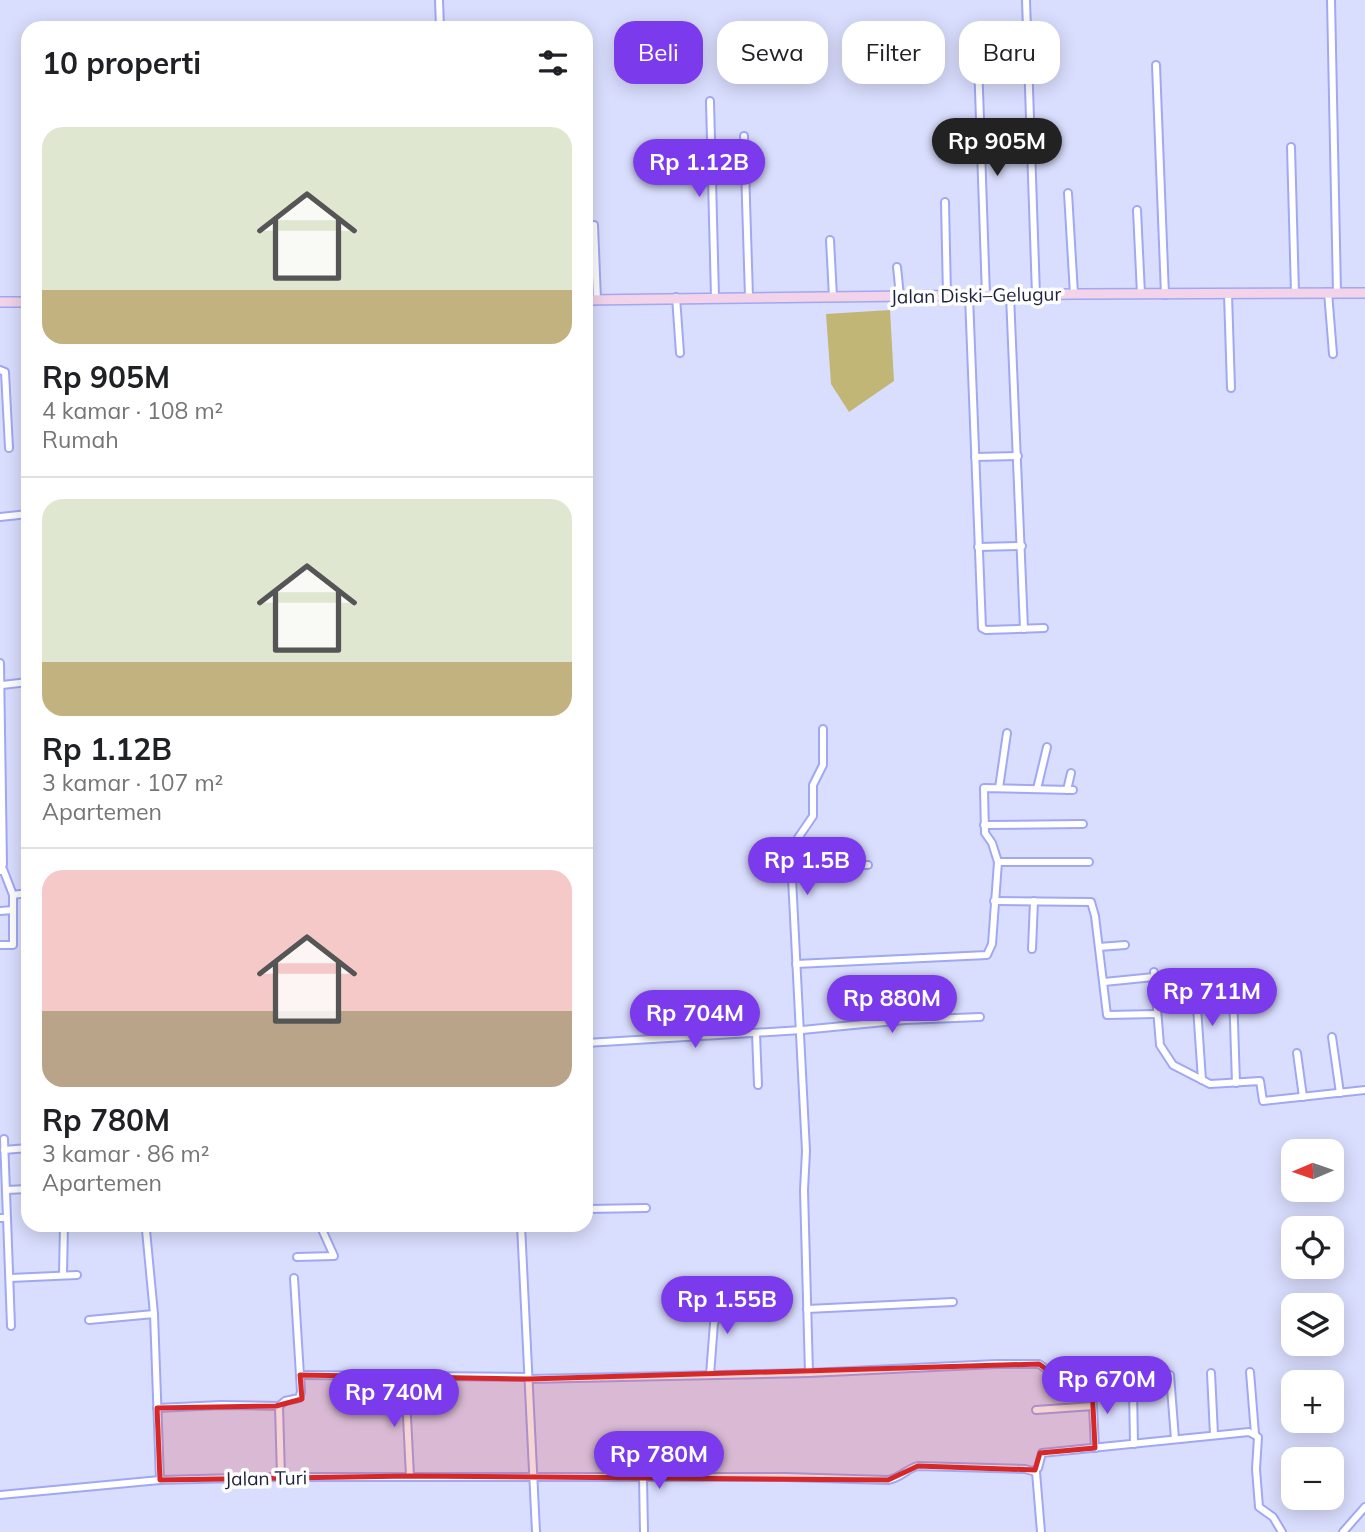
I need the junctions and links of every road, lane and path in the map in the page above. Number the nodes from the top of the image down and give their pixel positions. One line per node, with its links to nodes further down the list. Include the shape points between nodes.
1 (439, 0): 4 (street)
2 (1026, 0): 24 (street)
3 (1331, 0): 17 (street)
4 (440, 21)
5 (1156, 65): 25 (street)
6 (979, 84): 29 (street)
7 (710, 101): 31 (street)
8 (744, 136): 33 (street)
9 (1291, 147): 18 (street)
10 (1068, 193): 20 (street)
11 (945, 202): 27 (street)
12 (1137, 210): 21 (street)
13 (594, 225): 15 (street)
14 (830, 240): 32 (street)
15 (593, 262)
16 (897, 267): 26 (street)
17 (1332, 292): 18 (main road, Jalan Diski–Gelugur); 19 (main road, Jalan Diski–Gelugur); 38 (street)
18 (1294, 293): 22 (main road, Jalan Diski–Gelugur)
19 (1365, 293)
20 (1074, 294): 21 (main road, Jalan Diski–Gelugur); 24 (main road, Jalan Diski–Gelugur)
21 (1141, 294): 25 (main road, Jalan Diski–Gelugur)
22 (1227, 294): 25 (main road, Jalan Diski–Gelugur); 40 (street)
23 (1010, 295): 24 (main road, Jalan Diski–Gelugur); 29 (main road, Jalan Diski–Gelugur); 42 (street)
24 (1036, 295)
25 (1165, 295)
26 (900, 296): 27 (main road, Jalan Diski–Gelugur); 32 (main road, Jalan Diski–Gelugur)
27 (947, 296): 28 (main road, Jalan Diski–Gelugur)
28 (969, 296): 29 (main road, Jalan Diski–Gelugur); 43 (street)
29 (986, 296)
30 (676, 297): 31 (main road, Jalan Diski–Gelugur); 34 (main road, Jalan Diski–Gelugur); 37 (street)
31 (715, 297): 33 (main road, Jalan Diski–Gelugur)
32 (833, 297): 33 (main road, Jalan Diski–Gelugur)
33 (749, 298)
34 (593, 300)
35 (0, 302): 36 (main road)
36 (21, 302)
37 (680, 353)
38 (1333, 355)
39 (0, 370): 41 (street, via 5,372)
40 (1231, 388)
41 (9, 449)
42 (1018, 456): 43 (street); 46 (street)
43 (975, 457): 47 (street)
44 (21, 515): 45 (street)
45 (0, 517)
46 (1022, 546): 47 (street); 49 (street)
47 (978, 547): 49 (street, via 982,628)
48 (1044, 628): 49 (street)
49 (1024, 629)
50 (0, 663): 52 (street)
51 (21, 683): 52 (street)
52 (2, 685): 53 (street)
53 (1, 695): 60 (street)
54 (823, 729): 66 (street, via 822,765 813,785 813,816 798,838)
55 (1007, 733): 58 (street)
56 (1047, 747): 59 (street)
57 (1071, 773): 59 (street, via 1070,790)
58 (999, 788): 59 (street); 62 (street, via 984,788)
59 (1037, 789)
60 (1, 821): 67 (street)
61 (1083, 824): 62 (street)
62 (984, 825): 63 (street)
63 (998, 862): 64 (street); 70 (street)
64 (1089, 862)
65 (868, 865): 66 (street)
66 (793, 868): 78 (street)
67 (1, 870): 69 (street)
68 (21, 893): 69 (street)
69 (13, 894): 72 (street)
70 (994, 901): 71 (street); 78 (street, via 992,944 987,955)
71 (1034, 901): 76 (street, via 1091,902); 77 (street)
72 (13, 910): 73 (street); 74 (street, via 13,945)
73 (0, 911)
74 (0, 945)
75 (1125, 945): 76 (street)
76 (1100, 947): 80 (street)
77 (1032, 949)
78 (796, 964): 84 (street)
79 (1195, 978): 89 (street)
80 (1104, 982): 82 (street, via 1107,1015); 82 (street, via 1154,974)
81 (1233, 992): 90 (street)
82 (1157, 1014): 89 (street, via 1160,1045 1174,1065)
83 (980, 1017): 84 (street)
84 (802, 1030): 85 (street); 114 (street)
85 (756, 1033): 87 (street); 91 (street)
86 (1332, 1037): 93 (street)
87 (593, 1043)
88 (1297, 1052): 94 (street)
89 (1202, 1080): 90 (street)
90 (1236, 1083): 94 (street, via 1260,1081 1263,1101)
91 (758, 1086)
92 (1365, 1090): 93 (street)
93 (1340, 1093): 94 (street)
94 (1303, 1097)
95 (4, 1139): 97 (street)
96 (21, 1149): 97 (street)
97 (4, 1150): 99 (street)
98 (21, 1189): 99 (street)
99 (6, 1190): 102 (street)
100 (646, 1208): 101 (street)
101 (593, 1209)
102 (4, 1218): 110 (street)
103 (64, 1232): 108 (street)
104 (146, 1232): 115 (street)
105 (323, 1232): 107 (street, via 334,1256)
106 (521, 1232): 125 (street)
107 (297, 1257)
108 (63, 1275): 109 (street); 110 (street)
109 (77, 1275)
110 (10, 1278): 117 (street)
111 (294, 1278): 121 (street)
112 (953, 1303): 114 (street)
113 (739, 1308): 122 (street, via 714,1323)
114 (807, 1309): 119 (street)
115 (154, 1314): 116 (street); 129 (street)
116 (89, 1320)
117 (10, 1326)
118 (1250, 1372): 131 (street)
119 (809, 1373): 122 (street); 127 (street, via 1039,1364 1049,1371 1087,1376)
120 (1211, 1373): 132 (street)
121 (300, 1375): 124 (street); 128 (street, via 300,1395)
122 (710, 1375): 125 (street)
123 (1171, 1375): 133 (street)
124 (405, 1377): 125 (street); 137 (street)
125 (528, 1378): 139 (street)
126 (1133, 1390): 134 (street)
127 (1093, 1405): 130 (street); 135 (street)
128 (279, 1406): 129 (street); 138 (street)
129 (157, 1408): 141 (street)
130 (1036, 1410)
131 (1255, 1434): 132 (street); 147 (street, via 1259,1507 1273,1517)
132 (1214, 1435): 133 (street)
133 (1175, 1439): 134 (street)
134 (1134, 1444): 135 (street)
135 (1095, 1448): 136 (street, via 1042,1453)
136 (1035, 1470): 140 (street, Jalan Turi, via 918,1466 888,1480); 146 (street)
137 (410, 1476): 138 (street, Jalan Turi); 139 (street, Jalan Turi)
138 (281, 1477): 141 (street, Jalan Turi)
139 (533, 1477): 140 (street, Jalan Turi); 144 (street)
140 (643, 1477): 145 (street)
141 (160, 1480): 142 (street, Jalan Turi)
142 (0, 1495)
143 (1365, 1507): 148 (street)
144 (536, 1532)
145 (644, 1532)
146 (1041, 1532)
147 (1282, 1532)
148 (1343, 1532)

